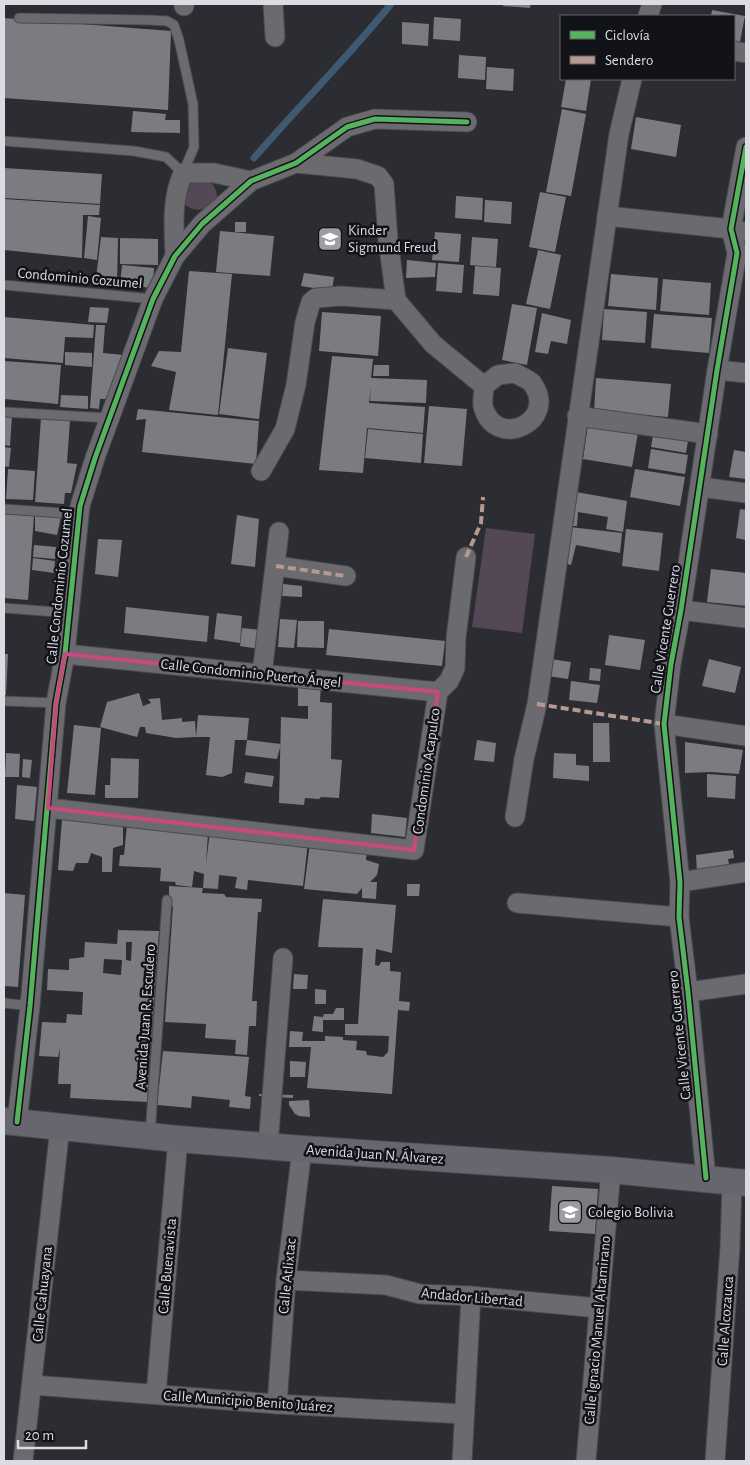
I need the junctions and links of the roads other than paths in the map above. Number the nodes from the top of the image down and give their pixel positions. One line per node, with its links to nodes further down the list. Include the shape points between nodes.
1 (273, 4): 3 (street)
2 (19, 18): 9 (lane, via 148,20 167,21 174,25 193,104 194,147)
3 (275, 37)
4 (632, 80): 11 (street, via 619,134)
5 (467, 122): 8 (street, Calle Condominio Cozumel, via 375,119 347,127)
6 (4, 141): 9 (lane, via 158,155 166,157)
7 (746, 147): 12 (street, Calle Vicente Guerrero)
8 (296, 163): 10 (street, Calle Condominio Cozumel); 16 (street, via 357,170 378,176 384,184)
9 (183, 173): 10 (street, via 214,173); 13 (street, via 176,189)
10 (251, 181): 13 (street, Calle Condominio Cozumel, via 202,224)
11 (607, 216): 12 (street); 21 (street)
12 (739, 230): 17 (street, Calle Vicente Guerrero)
13 (175, 256): 15 (street, Calle Condominio Cozumel)
14 (4, 285): 15 (lane, Condominio Cozumel)
15 (154, 299): 22 (street, Calle Condominio Cozumel)
16 (396, 300): 19 (street, via 433,344); 24 (street, via 341,296 316,298 311,302 285,429)
17 (717, 370): 18 (street); 23 (street, Calle Vicente Guerrero)
18 (746, 373)
19 (484, 386)
20 (4, 412): 22 (lane)
21 (577, 416): 23 (street); 45 (street, via 537,704)
22 (110, 418): 28 (street, Calle Condominio Cozumel)
23 (708, 434): 25 (street, Calle Vicente Guerrero)
24 (261, 471)
25 (700, 487): 26 (street); 34 (street, Calle Vicente Guerrero)
26 (746, 493)
27 (4, 509): 28 (lane)
28 (78, 514): 35 (street, Calle Condominio Cozumel)
29 (279, 532): 31 (street)
30 (466, 557): 39 (street, via 455,668 449,681)
31 (276, 566): 32 (street); 38 (street)
32 (346, 576)
33 (4, 608): 35 (lane)
34 (682, 610): 36 (street); 42 (street, Calle Vicente Guerrero)
35 (70, 613): 37 (street, Calle Condominio Cozumel)
36 (746, 618)
37 (65, 654): 38 (street, Calle Condominio Puerto Ángel); 41 (street, Calle Condominio Cozumel)
38 (262, 674): 39 (street, Calle Condominio Puerto Ángel)
39 (438, 692): 44 (street, Condominio Acapulco, via 414,850)
40 (4, 701): 41 (lane)
41 (56, 703): 44 (street, Calle Condominio Cozumel)
42 (664, 724): 43 (street); 47 (street, Calle Vicente Guerrero)
43 (746, 736)
44 (48, 808): 55 (street, Calle Condominio Cozumel)
45 (515, 817)
46 (746, 872): 47 (street)
47 (680, 882): 50 (street, Calle Vicente Guerrero)
48 (167, 900): 58 (lane, Avenida Juan R. Escudero)
49 (516, 903): 50 (street)
50 (679, 917): 53 (street, Calle Vicente Guerrero)
51 (283, 958): 60 (street)
52 (746, 984): 53 (street)
53 (688, 992): 63 (street, Calle Vicente Guerrero)
54 (4, 1003): 55 (lane)
55 (30, 1006): 56 (street, Calle Condominio Cozumel)
56 (10, 1122): 57 (main road, Avenida Juan N. Álvarez)
57 (60, 1127): 58 (main road, Avenida Juan N. Álvarez); 69 (street, Calle Cahuayana)
58 (150, 1135): 59 (main road, Avenida Juan N. Álvarez)
59 (178, 1139): 60 (main road, Avenida Juan N. Álvarez); 70 (street, Calle Buenavista)
60 (268, 1146): 61 (main road, Avenida Juan N. Álvarez)
61 (302, 1149): 62 (main road, Avenida Juan N. Álvarez); 66 (street, Calle Atlixtac)
62 (611, 1170): 63 (main road, Avenida Juan N. Álvarez); 68 (street, Calle Ignacio Manuel Altamirano)
63 (706, 1178): 64 (main road, Avenida Juan N. Álvarez)
64 (739, 1182): 65 (street, Calle Alcozauca)
65 (738, 1248): 76 (street, Calle Alcozauca)
66 (286, 1280): 67 (street, Andador Libertad, via 386,1285 420,1294); 71 (street, Calle Atlixtac)
67 (470, 1296): 68 (street, Andador Libertad); 72 (street)
68 (598, 1308): 75 (street, Calle Ignacio Manuel Altamirano)
69 (33, 1385): 70 (street, Calle Municipio Benito Juárez); 73 (street, Calle Cahuayana)
70 (156, 1394): 71 (street, Calle Municipio Benito Juárez)
71 (277, 1404): 72 (street, Calle Municipio Benito Juárez)
72 (464, 1414): 74 (street)
73 (24, 1461)
74 (462, 1461)
75 (586, 1461)
76 (715, 1461)

